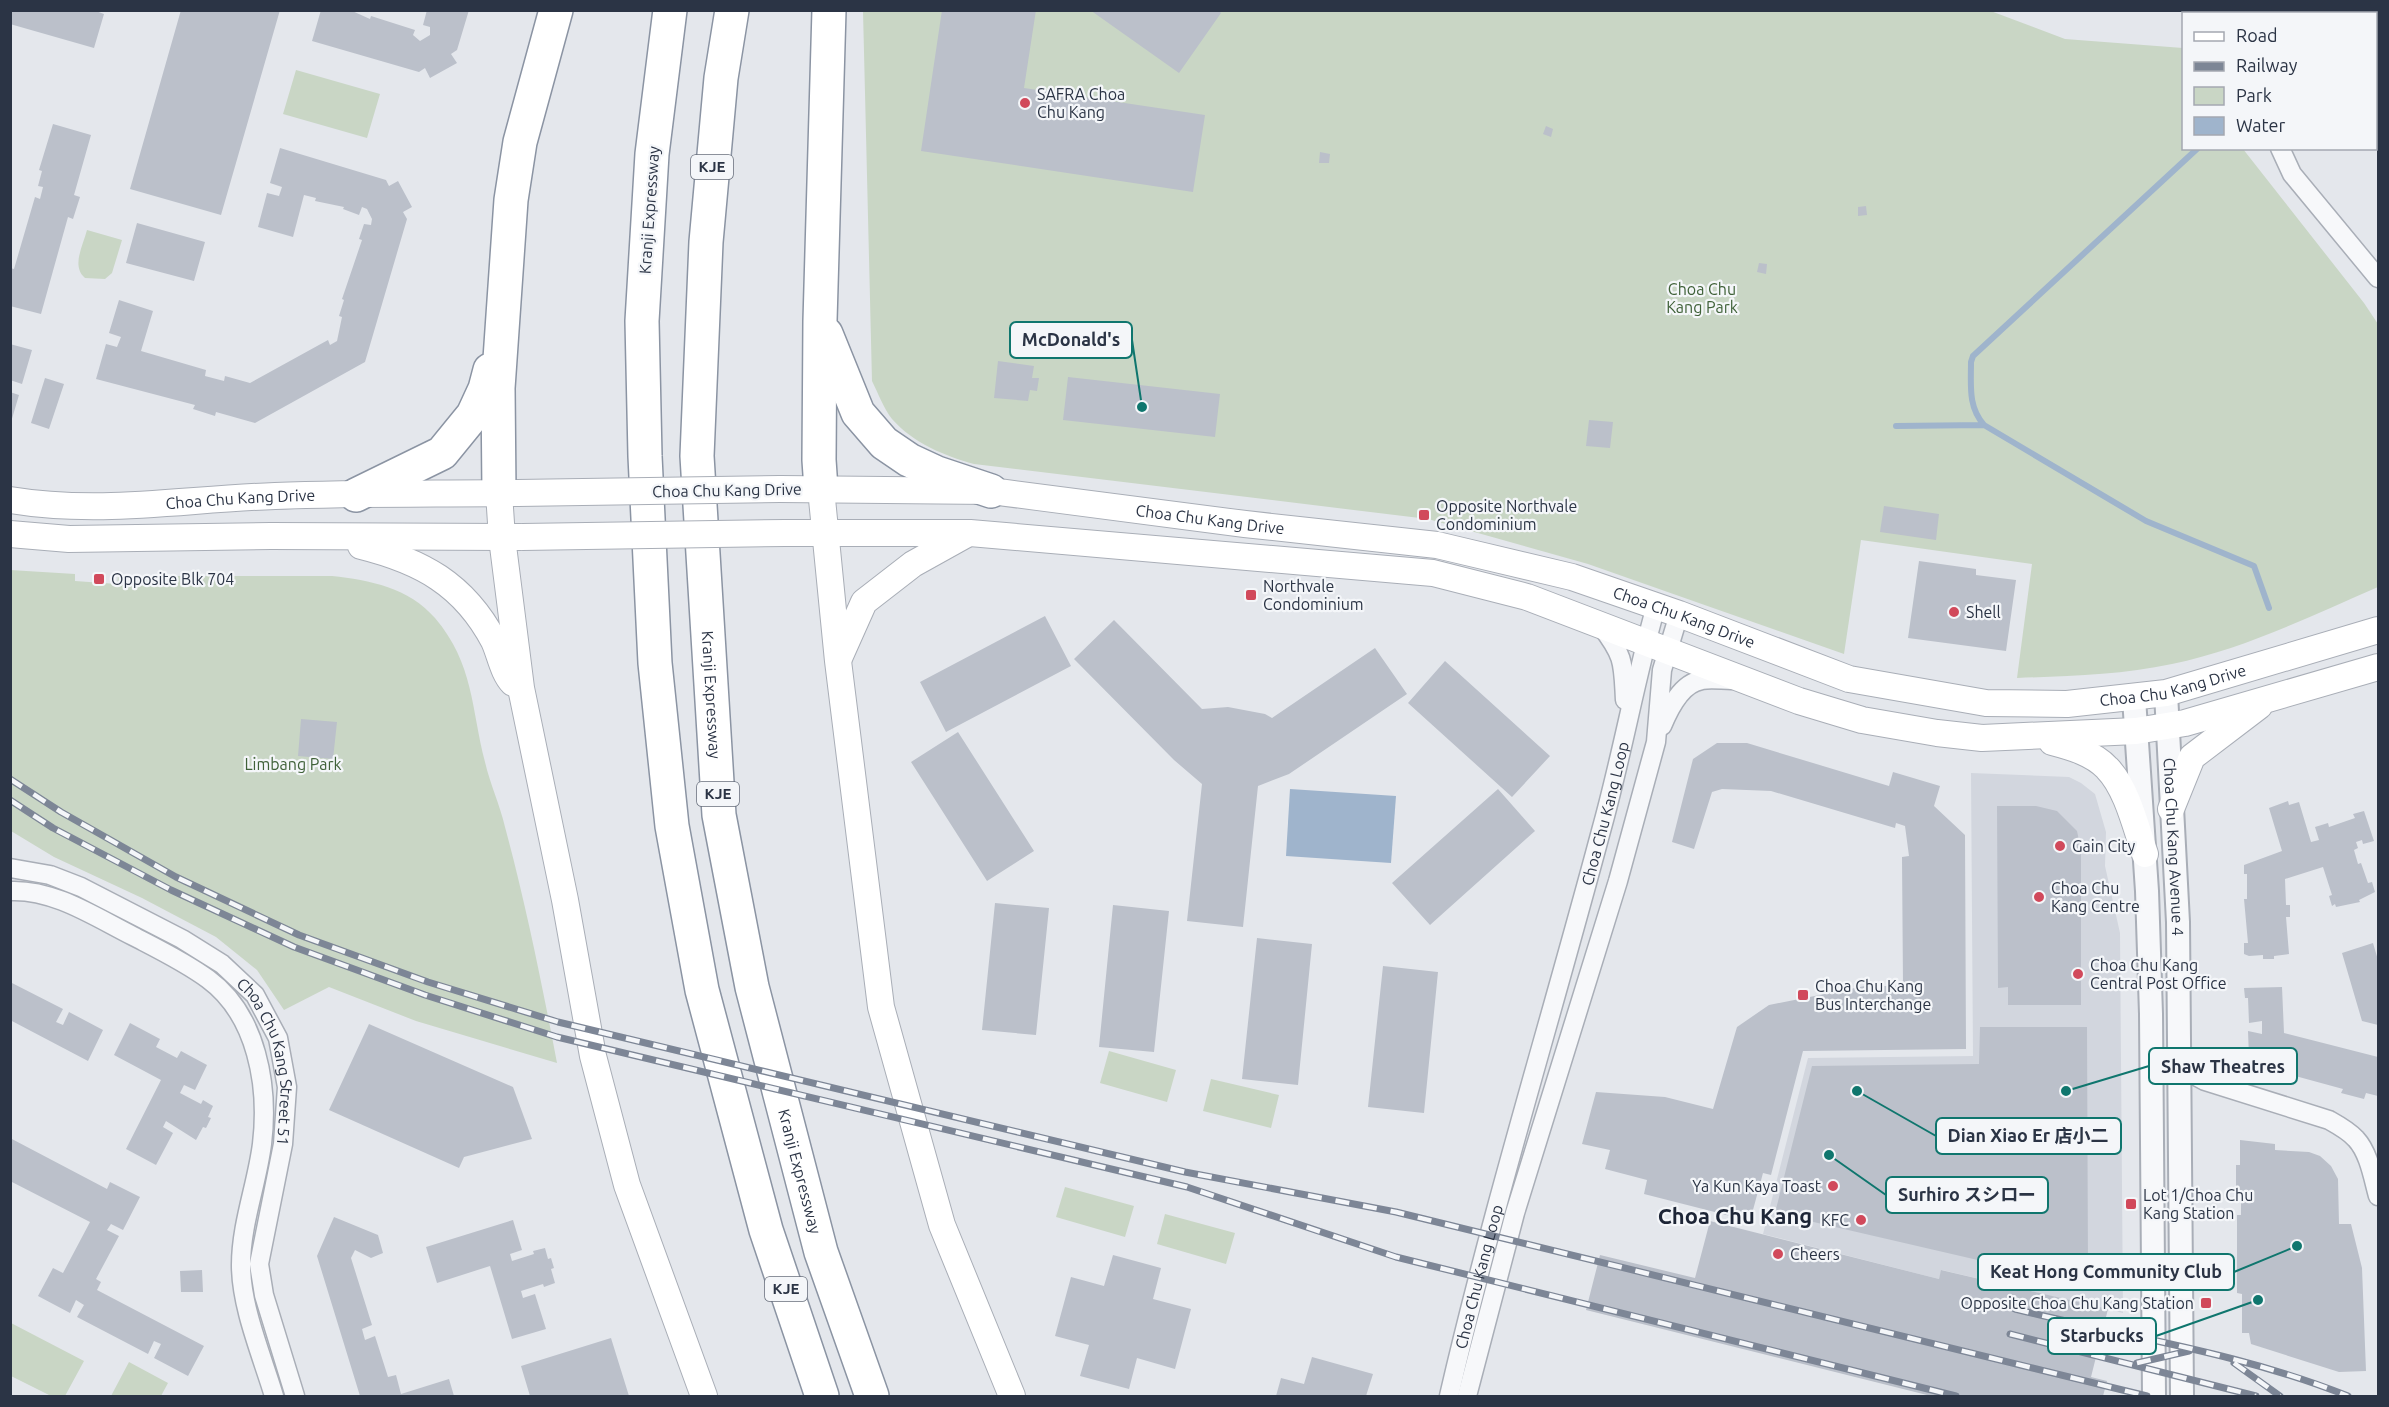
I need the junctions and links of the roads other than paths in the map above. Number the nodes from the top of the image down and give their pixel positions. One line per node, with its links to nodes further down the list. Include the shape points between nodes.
1 (556, 10): 7 (highway, via 520,142 511,200)
2 (670, 10): 48 (highway, Kranji Expressway / KJE, via 652,154 642,321 655,663 671,814 702,990 766,1230)
3 (732, 10): 49 (highway, Kranji Expressway / KJE, via 721,78 707,230 697,456 719,815 752,987 820,1252)
4 (829, 10): 8 (highway)
5 (2281, 150): 6 (street, via 2292,174)
6 (2379, 278)
7 (502, 321): 11 (highway, via 498,388); 12 (highway, via 485,389 473,415 442,453)
8 (820, 321): 9 (highway); 10 (highway, via 858,413 884,443 937,473)
9 (821, 489): 10 (main road, Choa Chu Kang Drive); 11 (main road, Choa Chu Kang Drive, bridge); 14 (main road)
10 (991, 491): 19 (main road, Choa Chu Kang Drive, via 1437,545 1572,577)
11 (508, 493): 12 (main road, Choa Chu Kang Drive); 18 (main road)
12 (356, 495): 13 (main road, Choa Chu Kang Drive, via 275,496 100,508 49,507)
13 (10, 500)
14 (825, 532): 15 (main road, Choa Chu Kang Drive); 18 (main road, Choa Chu Kang Drive, bridge); 23 (main road)
15 (970, 533): 20 (main road, Choa Chu Kang Drive, via 1433,573 1527,597); 23 (main road, via 913,564 864,602)
16 (10, 534): 17 (main road, Choa Chu Kang Drive, via 69,539)
17 (320, 536): 18 (main road, Choa Chu Kang Drive); 27 (main road, via 394,555 423,567 448,584 481,621 494,641 510,682)
18 (512, 538): 27 (main road)
19 (1667, 610): 22 (street, Choa Chu Kang Loop); 25 (main road, Choa Chu Kang Drive)
20 (1600, 625): 22 (main road, Choa Chu Kang Drive); 32 (street, via 1617,646 1624,668)
21 (2379, 630): 28 (main road, Choa Chu Kang Drive)
22 (1657, 646): 26 (main road, Choa Chu Kang Drive); 32 (street, Choa Chu Kang Loop, via 1639,664); 36 (street, Choa Chu Kang Loop, via 1662,670)
23 (838, 661): 50 (main road, via 881,1007 942,1225)
24 (2379, 667): 30 (main road, Choa Chu Kang Drive)
25 (1849, 679): 29 (main road, Choa Chu Kang Drive, via 1986,703 2067,704); 31 (main road, via 1847,703)
26 (1748, 680): 31 (main road, Choa Chu Kang Drive); 36 (street, via 1700,680 1689,686 1671,704)
27 (521, 688): 47 (main road, via 596,1067 627,1185)
28 (2166, 693): 29 (main road, Choa Chu Kang Drive); 33 (street, Choa Chu Kang Avenue 4)
29 (2134, 698): 34 (street, Choa Chu Kang Avenue 4)
30 (2266, 700): 33 (main road, Choa Chu Kang Drive); 37 (main road, via 2192,757)
31 (1862, 720): 35 (main road, Choa Chu Kang Drive, via 1982,738)
32 (1628, 723): 41 (street, Choa Chu Kang Loop)
33 (2168, 726): 34 (main road, Choa Chu Kang Drive); 37 (street, Choa Chu Kang Avenue 4)
34 (2136, 731): 35 (main road, Choa Chu Kang Drive); 38 (street, Choa Chu Kang Avenue 4)
35 (2034, 737): 38 (main road, via 2081,751 2107,767 2127,801)
36 (1656, 742): 42 (street, Choa Chu Kang Loop)
37 (2171, 809): 43 (street, Choa Chu Kang Avenue 4, via 2178,922)
38 (2145, 854): 53 (street, Choa Chu Kang Avenue 4, via 2151,1014)
39 (10, 868): 46 (street, Choa Chu Kang Street 51, via 50,875 182,939 222,964 255,995 278,1038 287,1087 283,1143 259,1264 264,1295)
40 (10, 891): 45 (street, Choa Chu Kang Street 51, via 42,894 72,905 200,974 236,1006 255,1049 264,1088 262,1143 241,1264 245,1300)
41 (1548, 1019): 42 (street); 51 (street, Choa Chu Kang Loop)
42 (1573, 1027): 52 (street, Choa Chu Kang Loop, via 1515,1213)
43 (2179, 1057): 44 (street, via 2192,1074 2205,1081 2329,1120 2344,1129 2357,1139 2367,1158); 54 (street, Choa Chu Kang Avenue 4)
44 (2379, 1196)
45 (274, 1396)
46 (295, 1396)
47 (704, 1396)
48 (822, 1396)
49 (872, 1396)
50 (1012, 1396)
51 (1449, 1396)
52 (1467, 1396)
53 (2154, 1396)
54 (2182, 1396)

